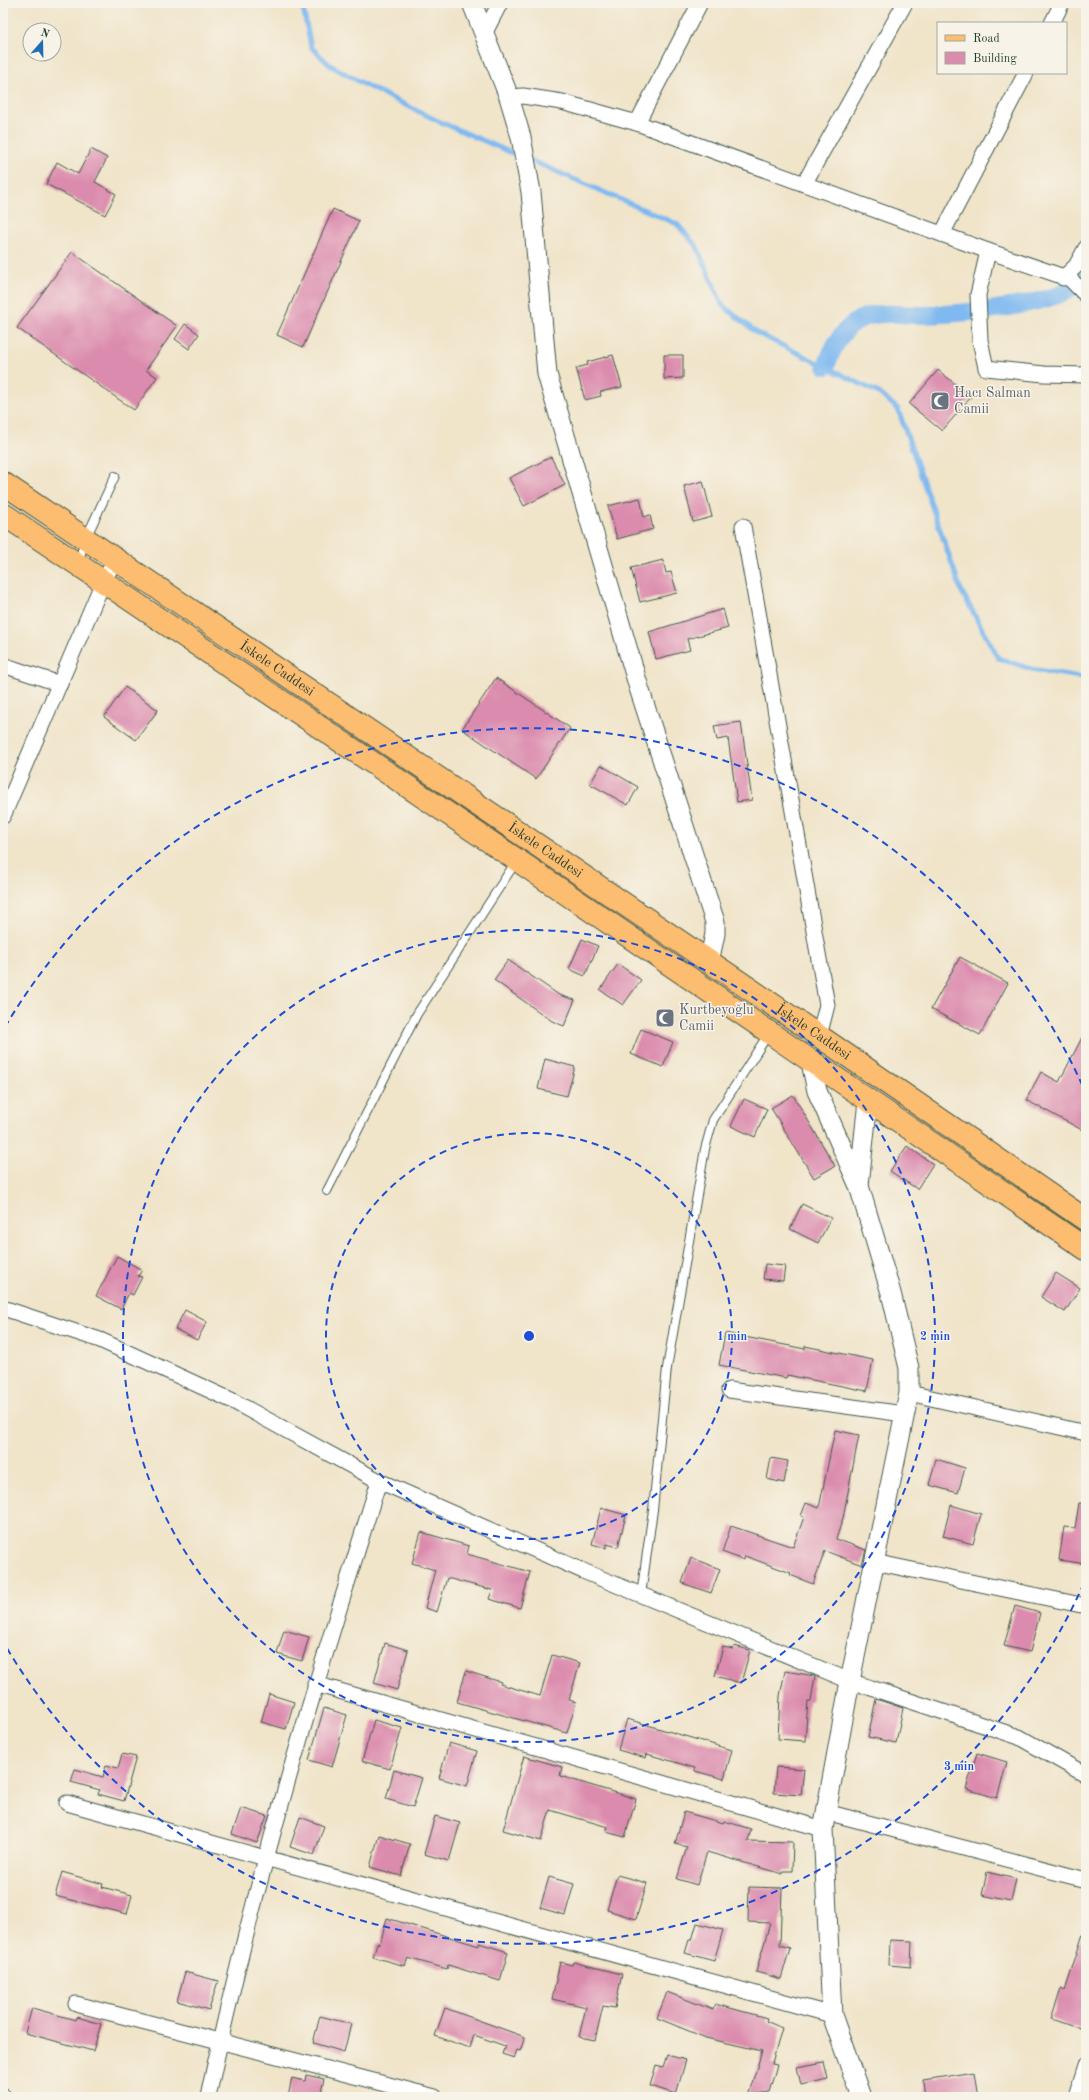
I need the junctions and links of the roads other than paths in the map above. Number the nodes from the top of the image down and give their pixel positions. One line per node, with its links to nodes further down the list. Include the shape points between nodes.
1 (472, 3): 7 (street)
2 (500, 3): 7 (street)
3 (700, 3): 10 (street)
4 (905, 3): 11 (street)
5 (1062, 3): 6 (street)
6 (1052, 22)
7 (485, 32): 9 (street)
8 (1025, 74): 12 (street)
9 (509, 97): 10 (street, via 523,96 562,102); 30 (street, via 521,137 531,192 547,374 639,688 715,922)
10 (637, 123): 11 (street)
11 (804, 184): 12 (street)
12 (942, 234): 14 (street)
13 (1086, 248): 15 (street, via 1076,266)
14 (988, 251): 15 (street); 17 (street, via 978,296 980,340 986,368)
15 (1063, 278): 16 (street, via 1070,279)
16 (1086, 296)
17 (1086, 375)
18 (115, 476): 22 (lane)
19 (3, 483): 22 (main road, İskele Caddesi)
20 (3, 514): 24 (main road)
21 (743, 526): 32 (street, via 827,1005)
22 (85, 540): 23 (main road, İskele Caddesi); 24 (lane)
23 (115, 560): 25 (street); 30 (main road, İskele Caddesi)
24 (78, 565): 25 (main road)
25 (103, 582): 27 (street); 29 (main road)
26 (3, 665): 27 (street)
27 (60, 684): 28 (street)
28 (3, 816)
29 (517, 860): 31 (main road); 36 (lane, via 417,1014)
30 (709, 962): 32 (main road, İskele Caddesi)
31 (769, 1033): 33 (main road); 46 (lane, via 713,1120 705,1149 667,1368 653,1510)
32 (818, 1036): 37 (main road, İskele Caddesi)
33 (811, 1062): 34 (main road); 35 (street, via 817,1091)
34 (868, 1101): 35 (street); 38 (main road)
35 (859, 1186): 41 (street, via 891,1293 909,1368)
36 (327, 1191)
37 (1086, 1220)
38 (1086, 1249)
39 (3, 1308): 44 (street, via 100,1340 231,1400)
40 (729, 1390): 42 (street)
41 (909, 1393): 42 (street); 43 (street)
42 (904, 1414): 45 (street)
43 (1086, 1433)
44 (379, 1481): 46 (street); 49 (street)
45 (874, 1562): 47 (street); 48 (street)
46 (641, 1595): 48 (street)
47 (1086, 1606)
48 (850, 1681): 50 (street, via 1019,1737); 52 (street)
49 (315, 1684): 52 (street); 53 (street)
50 (1086, 1775)
51 (68, 1803): 53 (street)
52 (825, 1821): 54 (street); 56 (street)
53 (266, 1859): 56 (street); 57 (street)
54 (1086, 1880)
55 (76, 2004): 57 (street)
56 (832, 2014): 61 (street)
57 (220, 2040): 59 (street); 60 (street)
58 (1086, 2065): 62 (street)
59 (208, 2097)
60 (436, 2097)
61 (861, 2097)
62 (1076, 2097)

